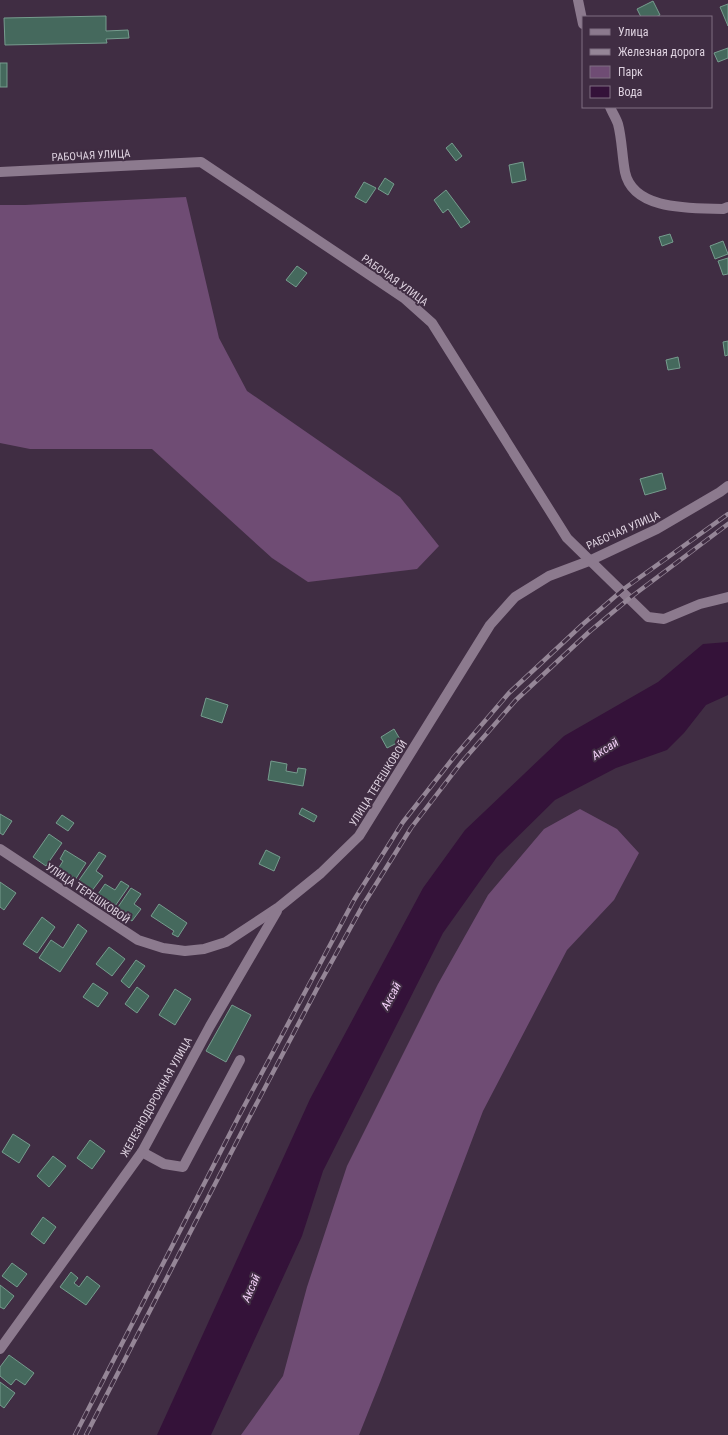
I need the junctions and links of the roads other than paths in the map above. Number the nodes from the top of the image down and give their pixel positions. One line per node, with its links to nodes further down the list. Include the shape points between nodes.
1 (578, 0): 2 (street)
2 (582, 19)
3 (610, 108): 5 (street, via 618,123 626,174 631,187 645,198 679,208)
4 (0, 172): 7 (street, РАБОЧАЯ УЛИЦА, via 201,162 404,298 432,323 567,538)
5 (728, 207)
6 (728, 486): 7 (street, РАБОЧАЯ УЛИЦА, via 657,529)
7 (589, 560): 8 (street, via 648,617 664,619); 10 (street, УЛИЦА ТЕРЕШКОВОЙ, via 549,576 515,597 486,632 359,836 321,873)
8 (728, 596)
9 (0, 849): 10 (street, УЛИЦА ТЕРЕШКОВОЙ, via 138,940 163,948 185,951 204,949 226,942)
10 (279, 907): 12 (street, ЖЕЛЕЗНОДОРОЖНАЯ УЛИЦА, via 210,1026)
11 (240, 1060): 12 (street, via 183,1167 164,1164)
12 (142, 1152): 13 (street, ЖЕЛЕЗНОДОРОЖНАЯ УЛИЦА)
13 (0, 1349)

